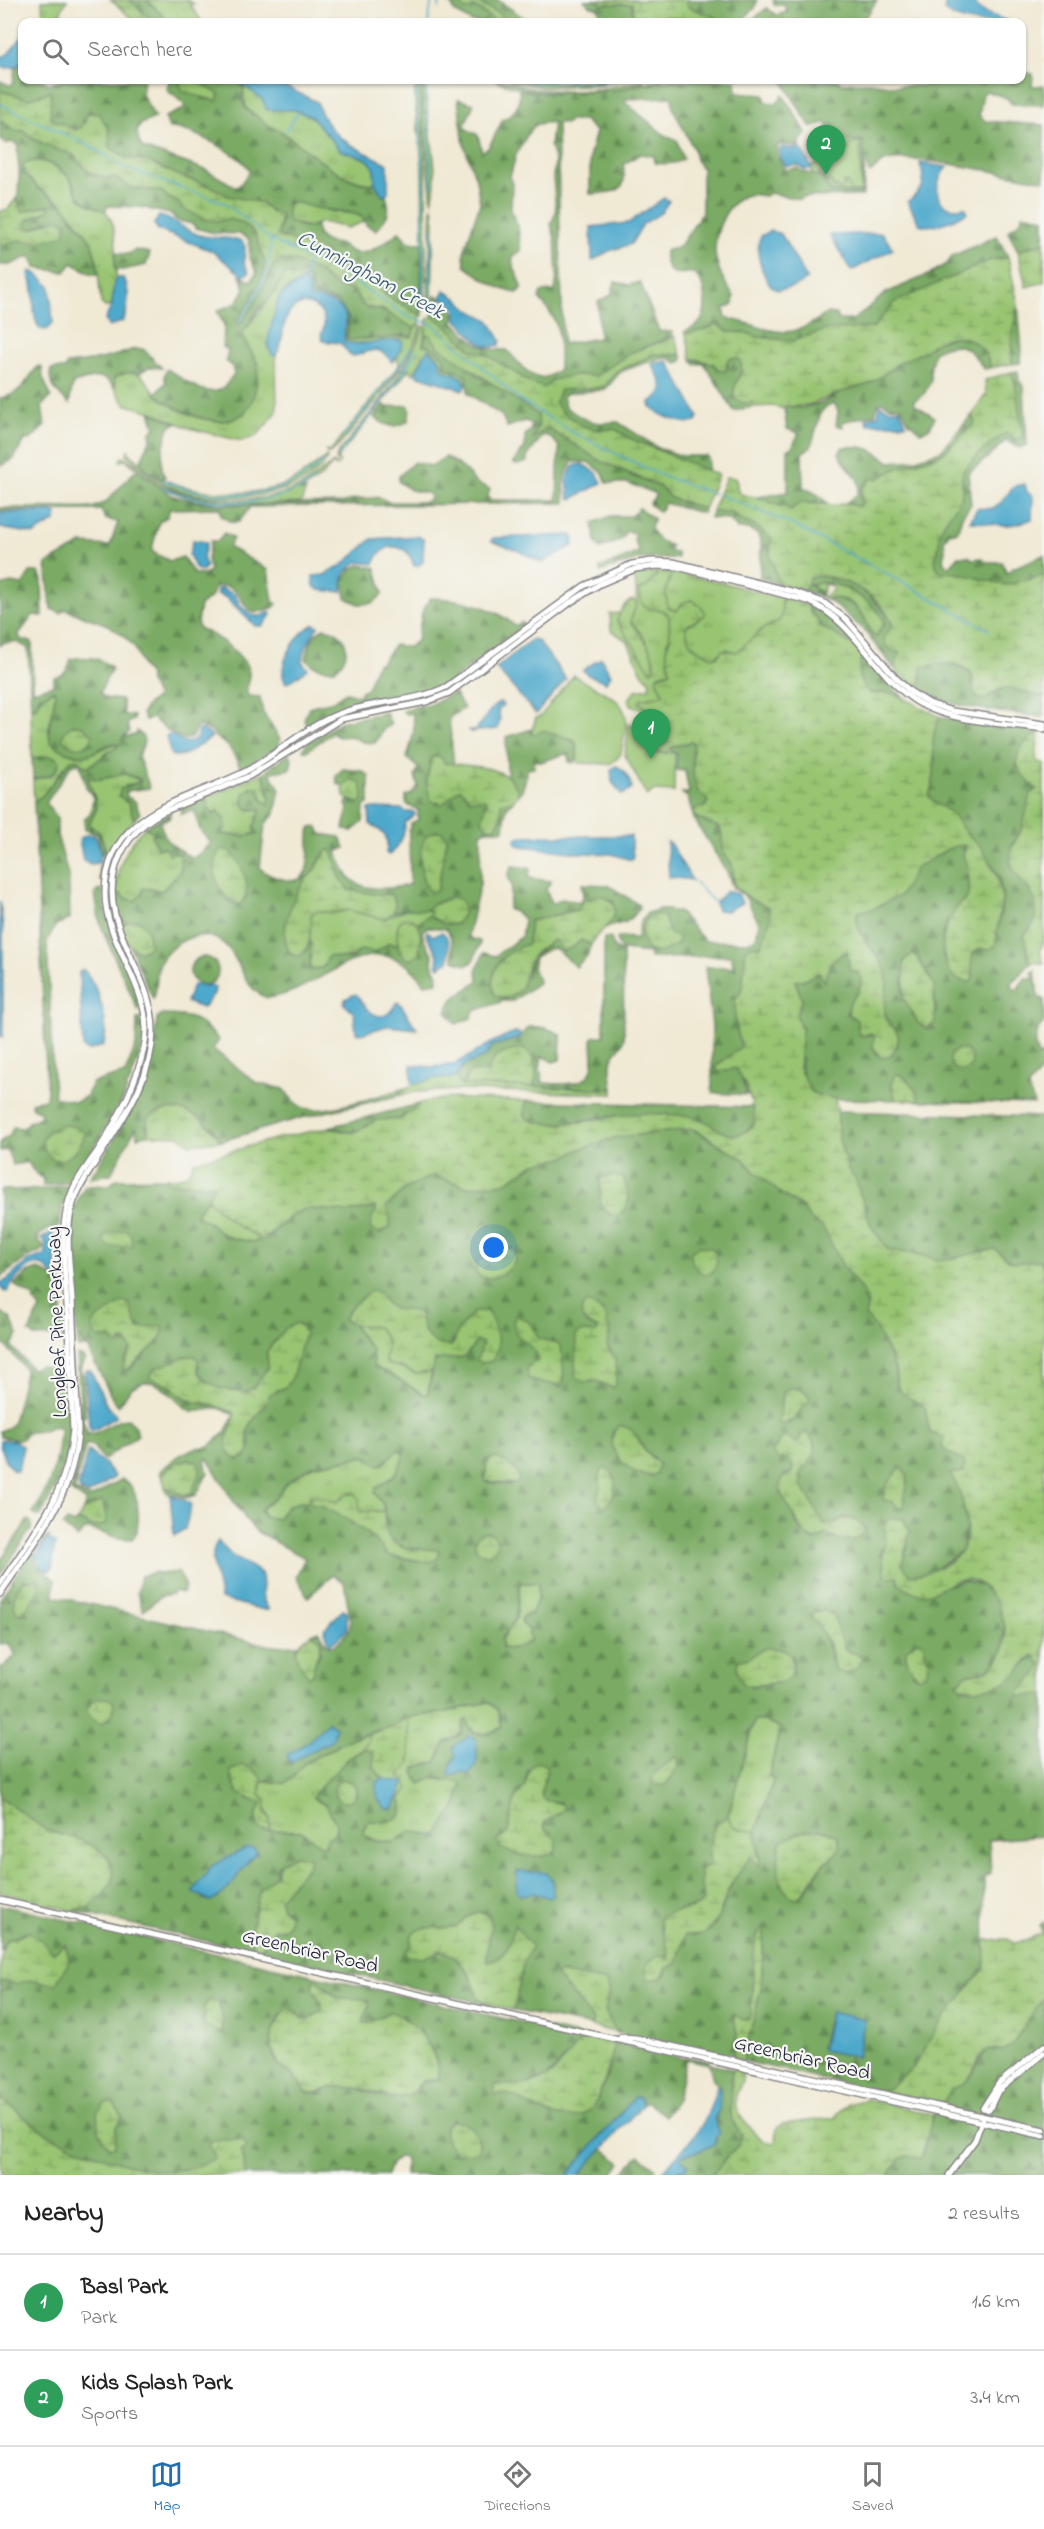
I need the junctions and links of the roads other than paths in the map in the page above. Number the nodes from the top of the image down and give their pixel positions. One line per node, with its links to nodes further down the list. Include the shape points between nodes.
1 (626, 567): 2 (main road, via 603,578); 3 (main road, Longleaf Pine Parkway, via 652,561 685,563 811,597); 6 (main road, Longleaf Pine Parkway, via 567,597 446,687 424,696 356,708 330,717 247,770 158,807 127,833 109,866 105,903 110,928 143,1003 146,1039 120,1114 73,1189 66,1211)
2 (600, 584): 3 (main road, Longleaf Pine Parkway, via 642,568 678,567); 6 (main road, Longleaf Pine Parkway, via 449,693 333,723 250,776 161,813 132,837 116,868 112,902 116,926 149,1002 152,1038 129,1111 74,1201)
3 (829, 609): 4 (main road, Longleaf Pine Parkway, via 852,626 896,678 929,704); 5 (main road, Longleaf Pine Parkway, via 902,691 928,708 949,715)
4 (1044, 724)
5 (1044, 729)
6 (67, 1244): 7 (main road, Longleaf Pine Parkway, via 73,1430 70,1459 56,1499); 8 (main road, Longleaf Pine Parkway, via 78,1430 76,1458 60,1501)
7 (0, 1584)
8 (0, 1594)
9 (0, 1900): 12 (main road, Greenbriar Road)
10 (1044, 2046): 11 (main road, via 999,2083 983,2108 988,2110 998,2091)
11 (1044, 2053)
12 (982, 2119): 13 (main road); 14 (main road); 15 (main road, via 975,2140)
13 (1044, 2130)
14 (1044, 2136)
15 (949, 2175)

